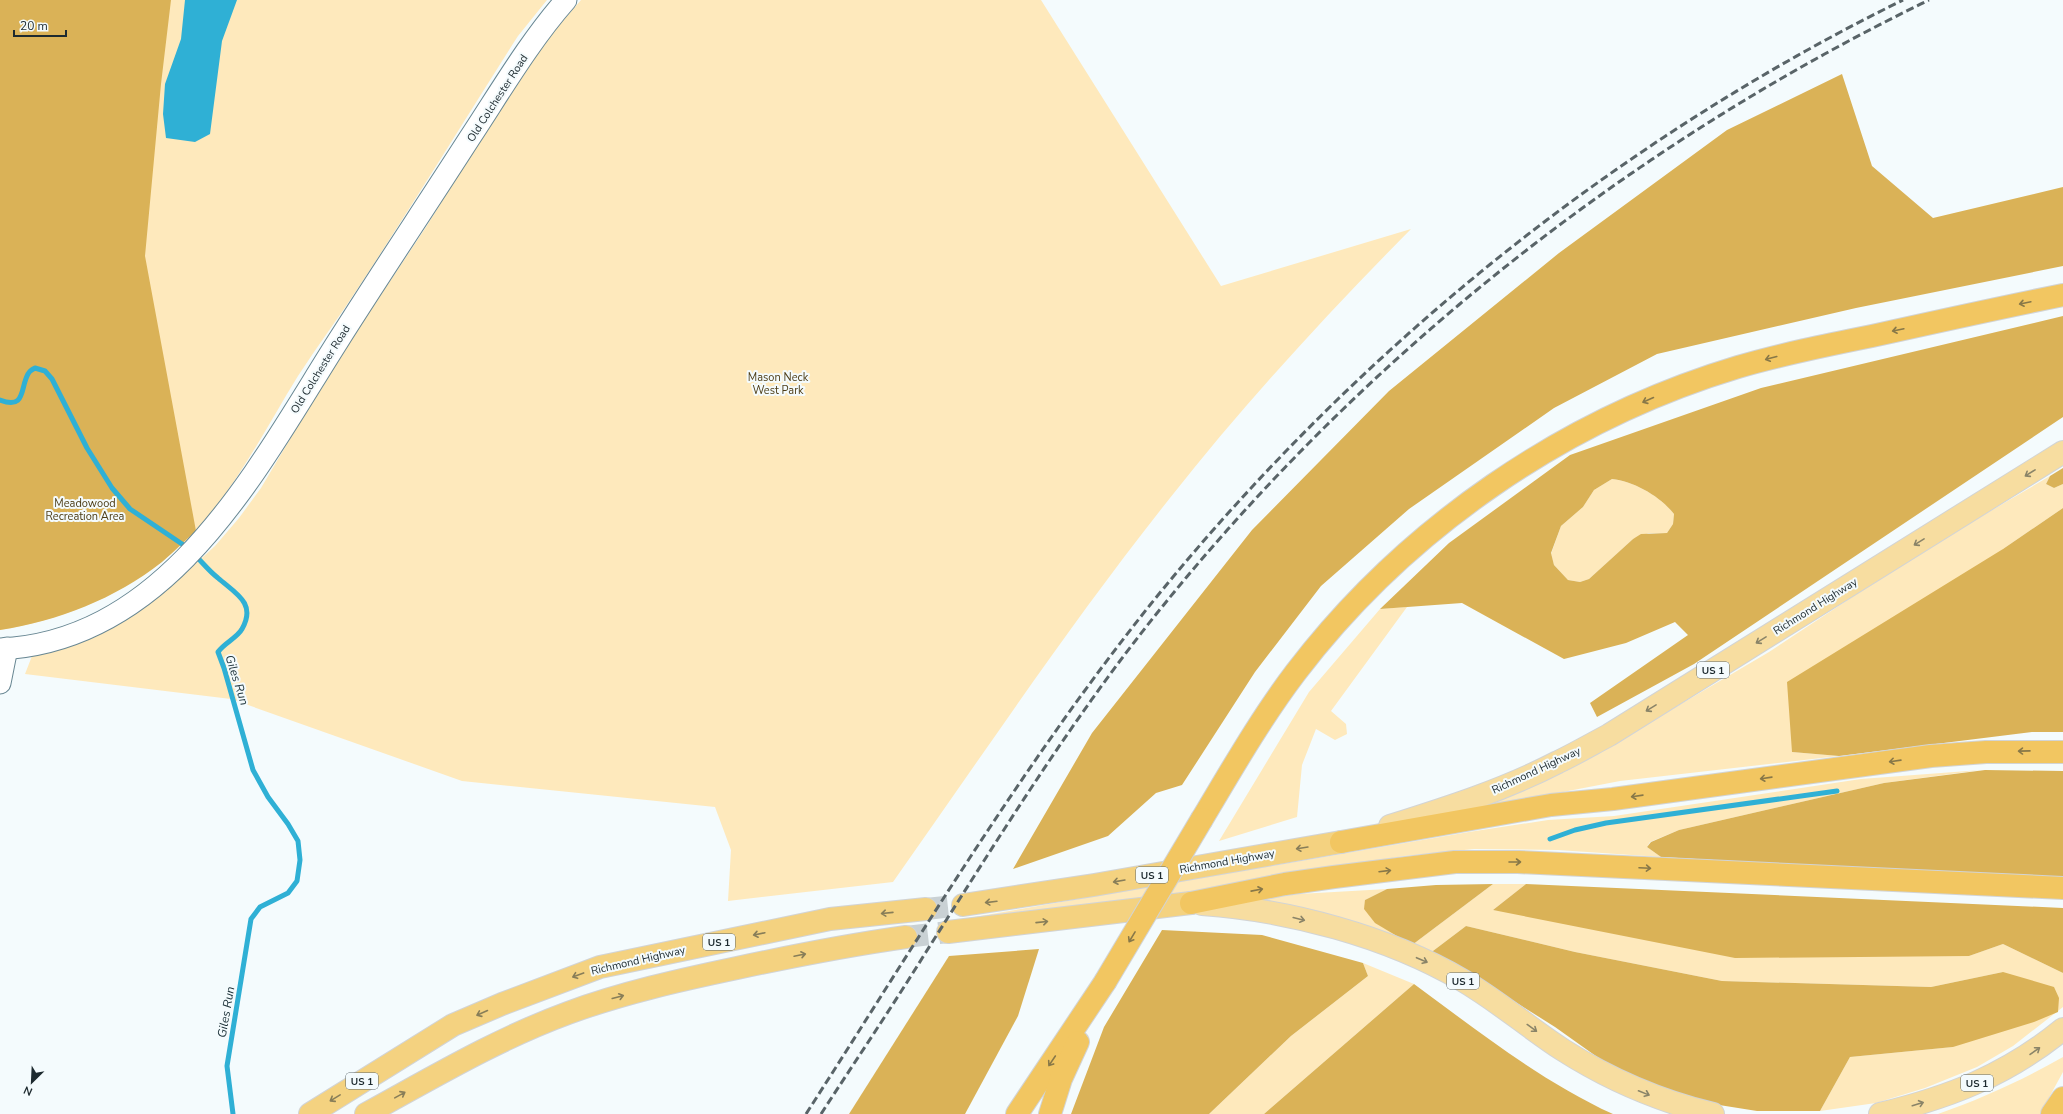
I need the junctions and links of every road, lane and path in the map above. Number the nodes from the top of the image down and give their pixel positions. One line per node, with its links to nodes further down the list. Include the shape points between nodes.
1 (566, 0): 4 (street, Old Colchester Road, via 526,52 247,484 205,537 150,591 105,619 41,644)
2 (2063, 295): 14 (highway, one-way to 14, bridge, via 1796,352 1739,367 1619,413 1572,437 1482,493 1395,563 1327,634 1296,672 1267,713)
3 (2063, 452): 7 (main road, Richmond Highway / US 1, one-way to 7, via 1557,763 1452,806)
4 (3, 649): 5 (street)
5 (0, 683)
6 (2063, 752): 7 (highway, one-way to 7, via 1986,752 1931,756 1621,798 1551,805)
7 (1340, 842): 10 (highway, Richmond Highway / US 1, one-way to 10)
8 (2063, 888): 9 (highway, one-way to 8, via 1292,883 1455,862 1518,862)
9 (1191, 903): 12 (highway, US 1, one-way to 9); 21 (main road, US 1, one-way to 21, via 1232,906 1282,915 1363,937 1403,952 1480,991 1562,1050 1596,1070 1660,1099)
10 (963, 905)
11 (926, 909): 17 (highway, Richmond Highway / US 1, one-way to 17, via 830,919 600,967 453,1025)
12 (948, 932)
13 (906, 937): 18 (highway, US 1, one-way to 13, via 484,1049 529,1028 595,1003 692,977 838,947)
14 (1105, 982): 19 (highway, one-way to 19); 20 (highway, via 1061,1079)
15 (2063, 1029): 22 (main road, US 1, one-way to 15, via 1910,1107 1970,1086 2010,1067)
16 (2063, 1098): 23 (highway)
17 (310, 1114)
18 (366, 1114)
19 (1017, 1114)
20 (1050, 1114)
21 (1713, 1114)
22 (1880, 1114)
23 (2052, 1114)

